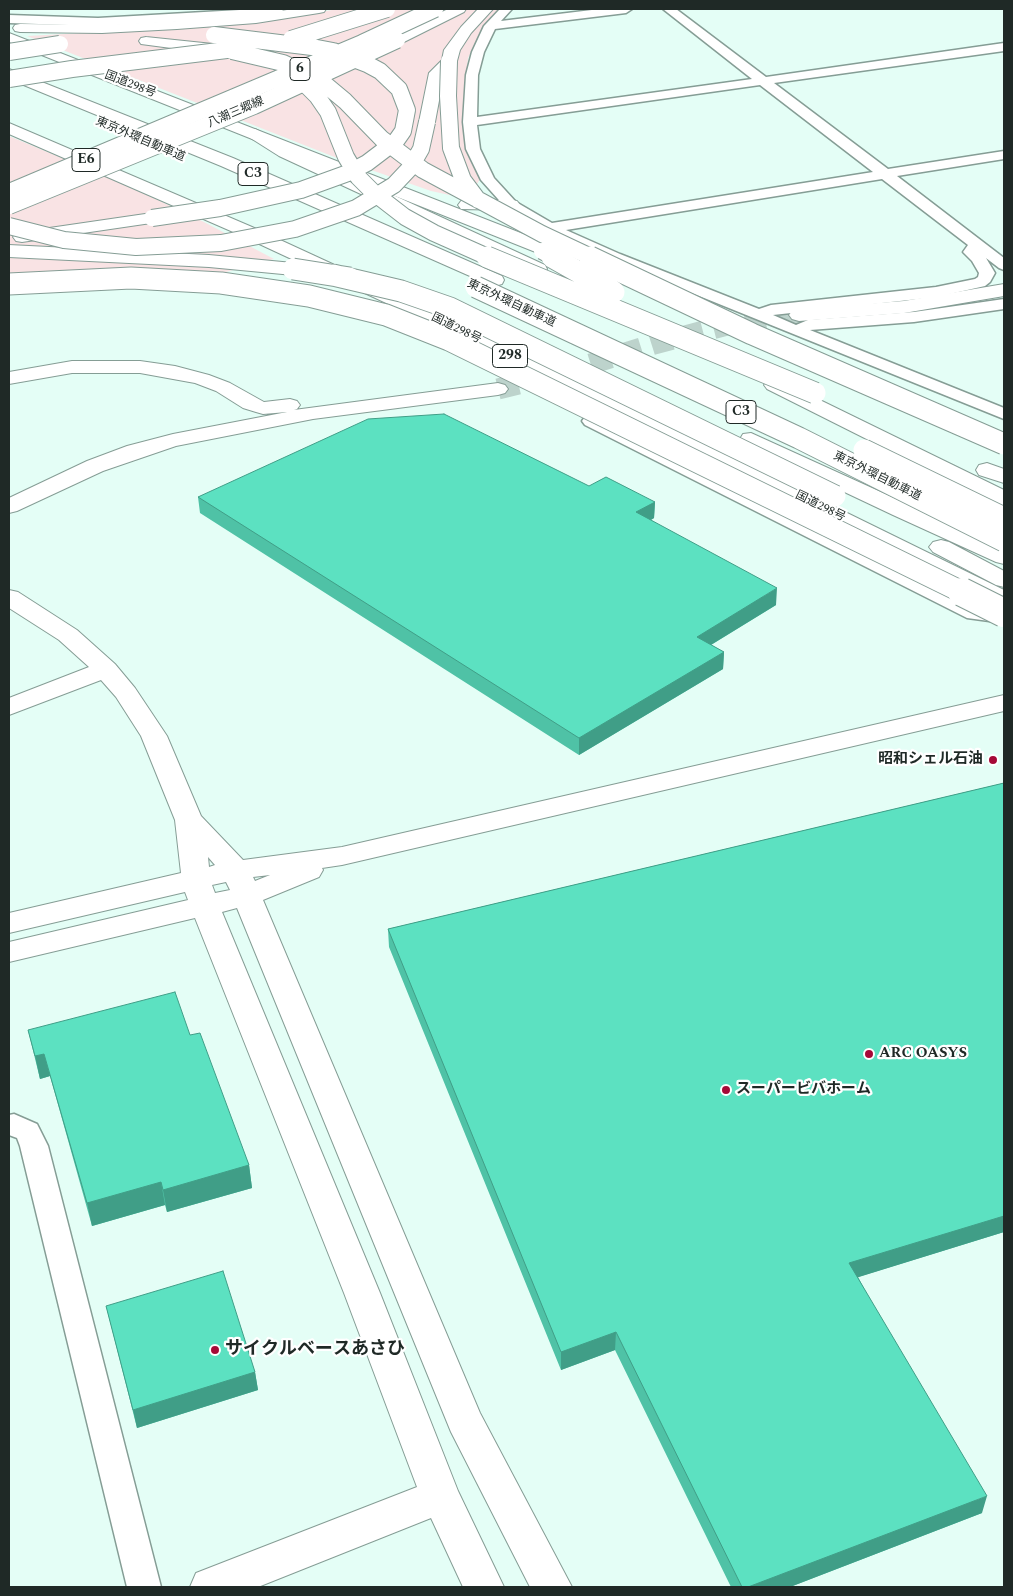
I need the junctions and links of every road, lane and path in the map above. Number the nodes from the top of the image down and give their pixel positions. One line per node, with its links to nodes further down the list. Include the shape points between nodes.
1 (278, 9): 12 (street, via 236,15 107,22 40,21)
2 (319, 9): 12 (main road, via 256,19 176,25 102,29)
3 (387, 9): 18 (main road, bridge, via 328,30 264,44)
4 (412, 9): 22 (main road, 6, bridge)
5 (435, 9): 22 (main road, 6, bridge, via 362,43)
6 (459, 9): 31 (main road, 八潮三郷線, bridge, via 254,106)
7 (486, 9): 16 (main road, via 459,40)
8 (506, 9): 11 (street)
9 (626, 9): 11 (street)
10 (669, 9): 19 (street)
11 (490, 26): 21 (street, via 472,75)
12 (11, 28): 24 (main road, 国道298号, via 50,53); 35 (main road, bridge, via 240,37 312,47 352,58 380,71 399,89 408,110 403,131 384,151 348,173 301,190 220,208)
13 (1004, 47): 19 (street)
14 (232, 51): 15 (main road, bridge, via 168,42 115,41 60,44); 51 (main road, bridge, via 284,70 310,88 328,112 346,157 358,176 383,201 419,225 494,260); 54 (main road, bridge, via 284,63 321,81 382,138 423,170 542,234 752,334)
15 (9, 52)
16 (449, 61): 32 (main road, bridge, via 437,73 421,149 410,168 372,200 337,216 255,238 164,247 85,243); 51 (main road, bridge, via 449,118 454,159 468,188 506,227 608,289)
17 (9, 74): 58 (main road, 東京外環自動車道 / C3, bridge, via 226,162 495,280 733,388)
18 (9, 79)
19 (764, 81): 21 (street); 26 (street)
20 (9, 86): 59 (main road, 東京外環自動車道 / C3, bridge, via 218,173 476,288 799,438)
21 (470, 122): 30 (street, via 473,149 488,180)
22 (158, 124): 27 (main road, E6); 28 (main road, E6, bridge)
23 (9, 128): 34 (main road, 国道298号 / 298)
24 (255, 134): 29 (main road, 国道298号); 55 (main road, via 285,152)
25 (1004, 155): 26 (street)
26 (884, 174): 33 (street); 36 (street)
27 (9, 179)
28 (9, 192)
29 (404, 194): 30 (main road, via 454,204); 53 (main road, 国道298号)
30 (511, 204): 33 (street)
31 (9, 206)
32 (9, 226)
33 (550, 228): 47 (street)
34 (246, 231): 43 (main road, via 273,255); 63 (main road, 国道298号 / 298, via 448,325)
35 (9, 239)
36 (976, 244): 38 (street); 39 (street); 47 (street, via 971,252 987,273 980,282 936,292 771,310)
37 (9, 250): 40 (main road)
38 (1004, 252)
39 (1004, 265)
40 (293, 269): 41 (main road, via 137,265); 43 (main road, bridge)
41 (9, 270)
42 (9, 284): 64 (main road, bridge, via 131,278 221,283 309,296 386,315 442,337 515,372)
43 (332, 285): 45 (street, via 224,278); 50 (street); 60 (main road, bridge, via 416,292 476,312); 61 (main road, bridge, via 394,289 450,308)
44 (1004, 290): 48 (main road)
45 (9, 291)
46 (1004, 304): 48 (street, via 914,317 808,325)
47 (759, 315): 48 (street)
48 (798, 322): 52 (street)
49 (9, 378): 50 (main road, via 72,367 140,367 202,379 250,404 270,408 485,378)
50 (497, 381): 57 (main road, via 174,440 95,466); 65 (street, via 974,614)
51 (815, 393): 55 (main road)
52 (1004, 414)
53 (1004, 433)
54 (1004, 444)
55 (991, 477): 56 (main road)
56 (1004, 499)
57 (9, 506)
58 (1004, 518)
59 (1004, 540)
60 (1004, 556)
61 (1004, 580)
62 (9, 597): 66 (main road, via 68,635)
63 (1004, 599)
64 (1004, 613)
65 (1004, 617)
66 (106, 669): 68 (main road); 69 (main road, via 154,736)
67 (1004, 703): 70 (main road, via 342,856)
68 (9, 707)
69 (189, 820): 70 (main road); 71 (main road)
70 (241, 883): 71 (main road); 79 (main road, via 464,1420)
71 (201, 893): 72 (main road); 73 (main road); 75 (main road)
72 (9, 923)
73 (9, 952)
74 (9, 1125): 76 (street, via 14,1124 27,1131 34,1146)
75 (440, 1496): 77 (main road); 78 (main road)
76 (144, 1587)
77 (210, 1587)
78 (484, 1587)
79 (552, 1587)

